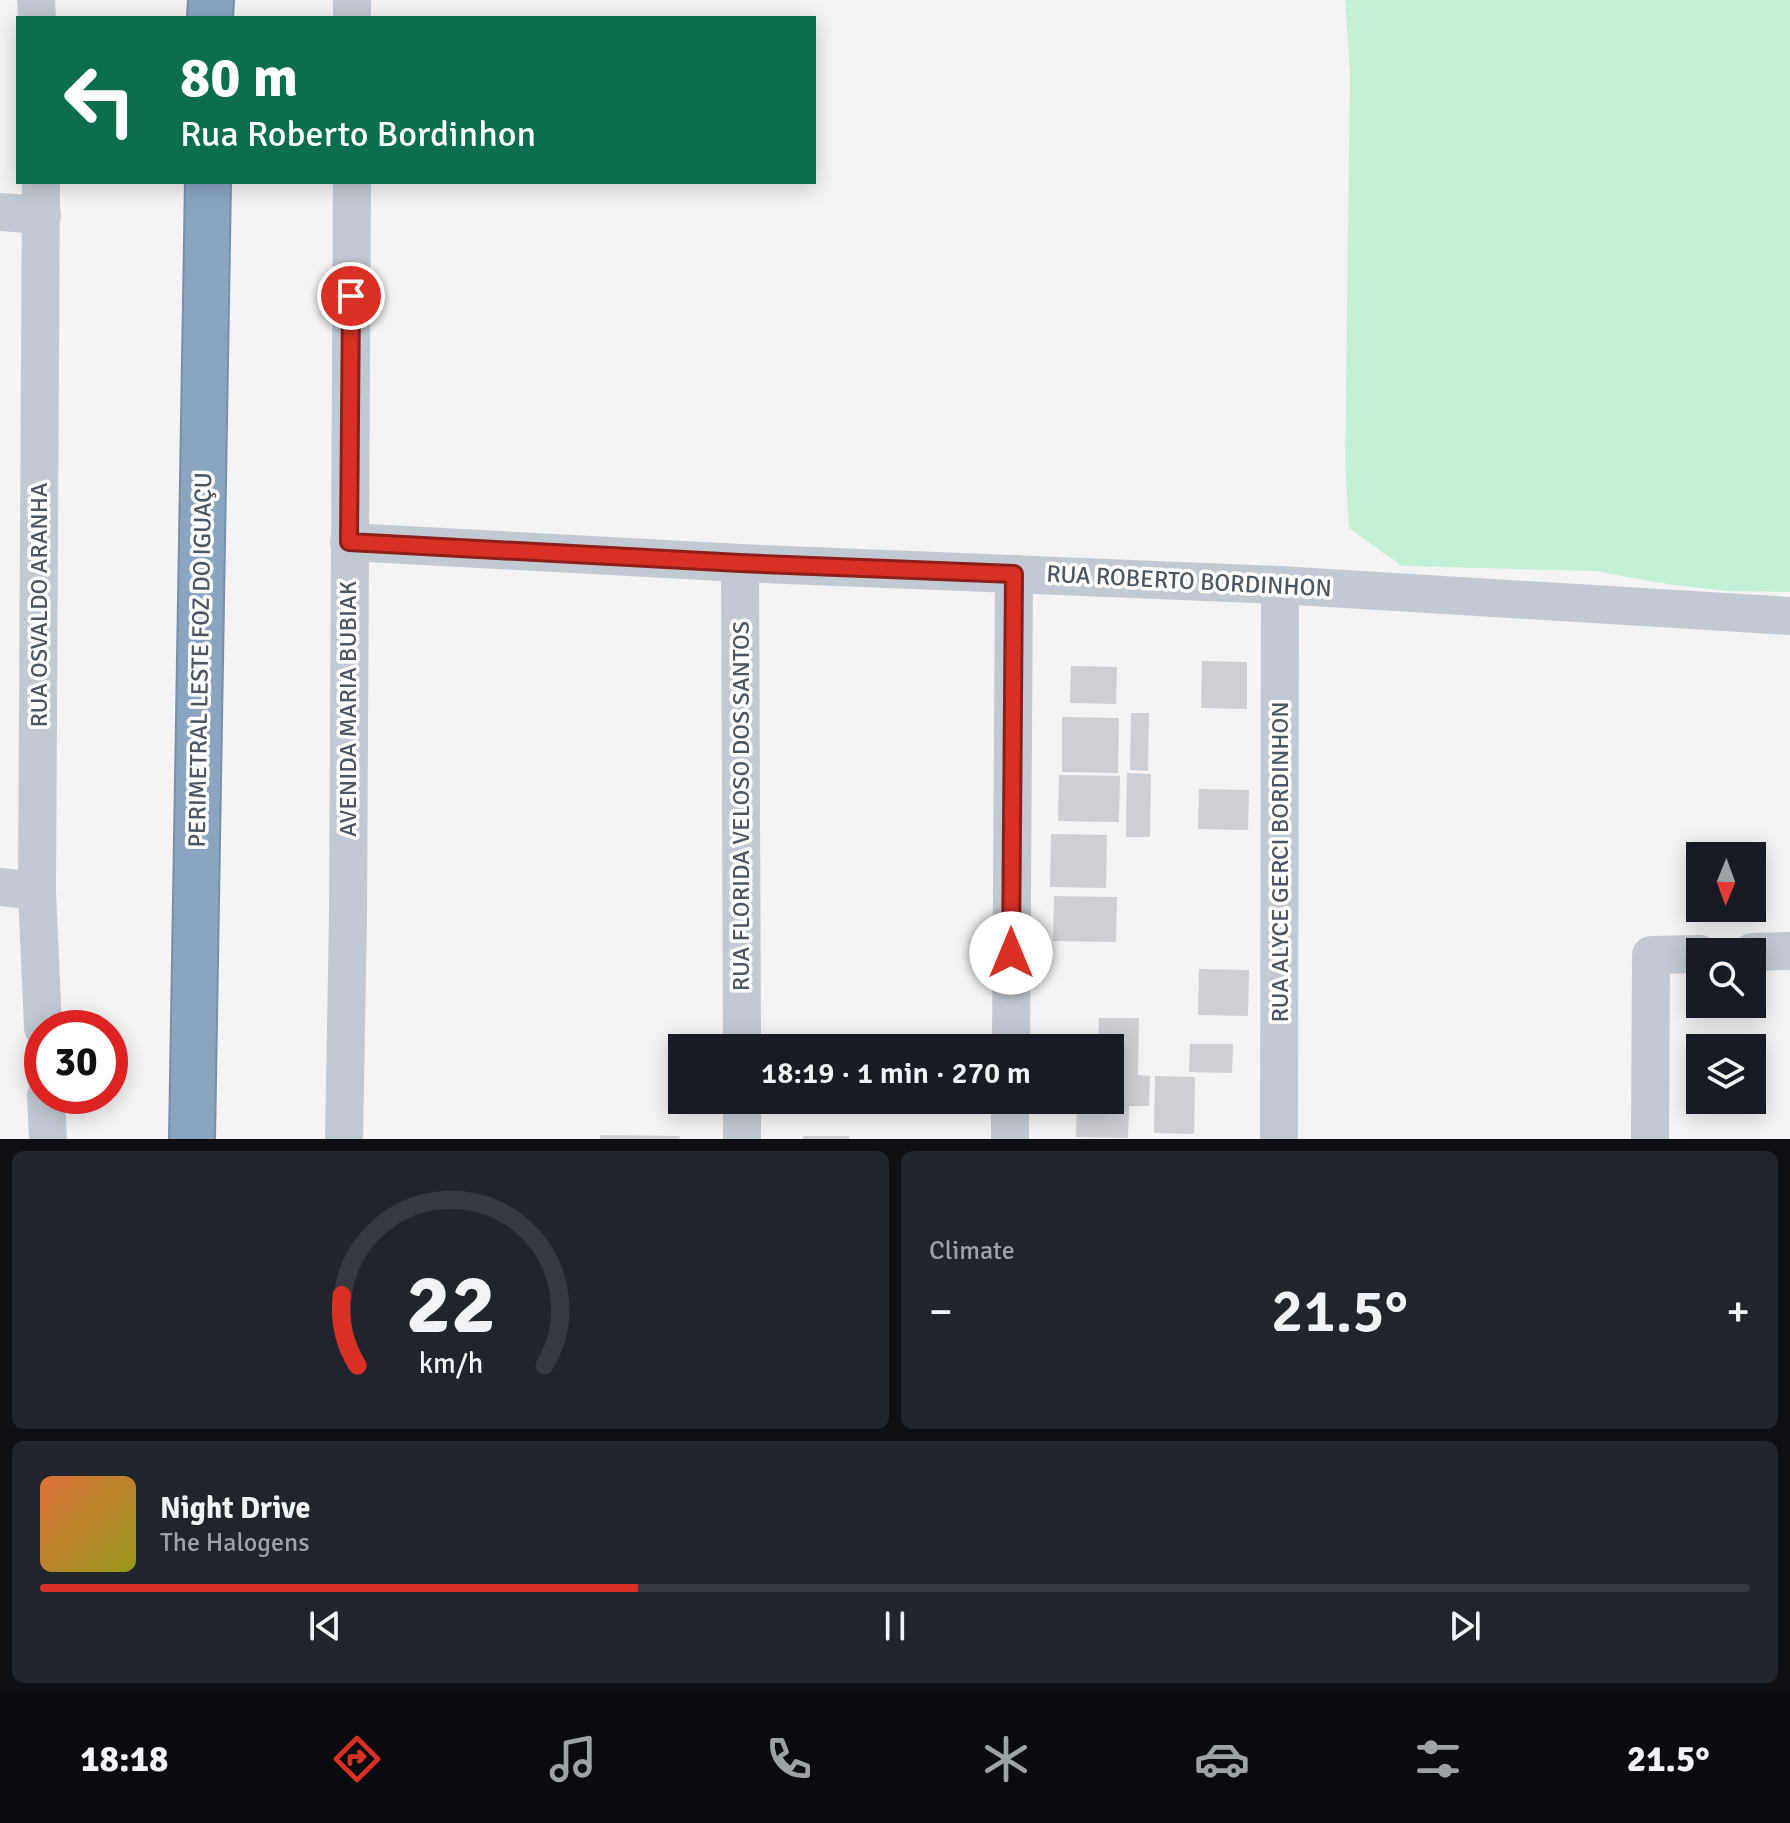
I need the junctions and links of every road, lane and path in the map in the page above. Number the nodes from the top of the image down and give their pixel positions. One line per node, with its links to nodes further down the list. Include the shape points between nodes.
1 (208, 184): 21 (highway, PERIMETRAL LESTE FOZ DO IGUAÇU)
2 (352, 184): 5 (street, AVENIDA MARIA BUBIAK)
3 (41, 199): 4 (street); 10 (street, RUA OSVALDO ARANHA)
4 (0, 212)
5 (349, 542): 6 (street, RUA ROBERTO BORDINHON); 22 (street, AVENIDA MARIA BUBIAK)
6 (740, 563): 7 (street, RUA ROBERTO BORDINHON); 15 (street, RUA FLORIDA VELOSO DOS SANTOS)
7 (1014, 574): 8 (street, RUA ROBERTO BORDINHON); 16 (street)
8 (1280, 585): 9 (street, RUA ROBERTO BORDINHON); 25 (street, RUA ALYCE GERCI BORDINHON)
9 (1790, 616)
10 (18, 889): 14 (street, RUA OSVALDO ARANHA)
11 (1790, 951): 12 (street)
12 (1766, 952)
13 (1686, 954): 26 (street, via 1651,955)
14 (40, 1010)
15 (742, 1034)
16 (1011, 1034)
17 (47, 1114): 20 (street)
18 (742, 1114): 23 (street)
19 (1010, 1114): 24 (street)
20 (48, 1139)
21 (192, 1139)
22 (344, 1139)
23 (742, 1139)
24 (1010, 1139)
25 (1279, 1139)
26 (1650, 1139)

